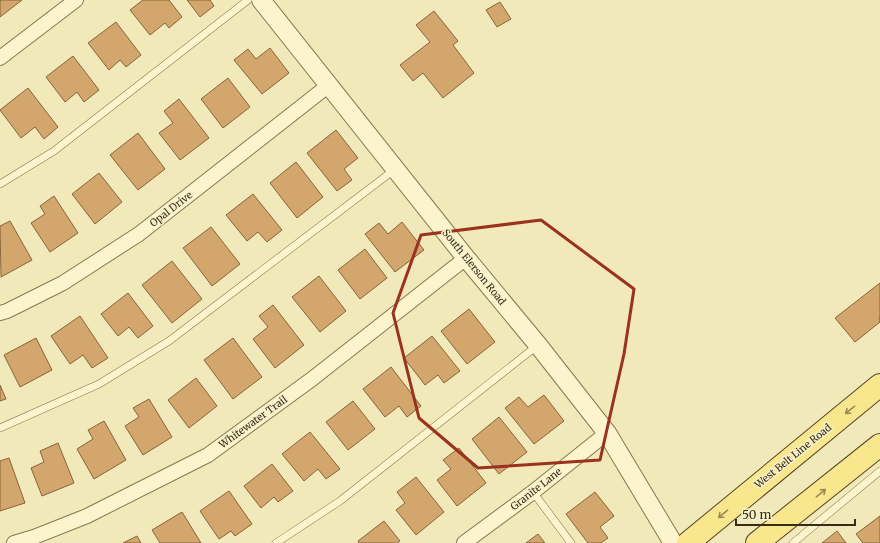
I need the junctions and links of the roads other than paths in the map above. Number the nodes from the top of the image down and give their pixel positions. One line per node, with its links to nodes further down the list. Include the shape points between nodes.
1 (76, 0): 4 (street)
2 (248, 0): 7 (lane, via 54,151)
3 (261, 0): 5 (street, South Elerson Road)
4 (0, 58)
5 (329, 85): 6 (street, South Elerson Road); 9 (street, Opal Drive, via 139,234 63,283)
6 (395, 169): 8 (street, South Elerson Road); 12 (lane, via 169,342 99,384)
7 (0, 184)
8 (466, 258): 10 (street, South Elerson Road); 17 (street, Whitewater Trail, via 312,379 208,455)
9 (0, 313)
10 (538, 345): 13 (street, South Elerson Road); 19 (lane, via 340,501)
11 (880, 385): 23 (main road, West Belt Line Road, one-way to 23)
12 (0, 428)
13 (607, 432): 16 (street, Granite Lane); 22 (street, South Elerson Road)
14 (880, 445): 24 (main road, one-way to 14)
15 (880, 471): 25 (lane)
16 (533, 492): 20 (street, Granite Lane); 21 (lane)
17 (35, 540): 18 (street, Whitewater Trail)
18 (14, 543)
19 (276, 543)
20 (464, 543)
21 (571, 543)
22 (673, 543)
23 (688, 543)
24 (757, 543)
25 (793, 543)

